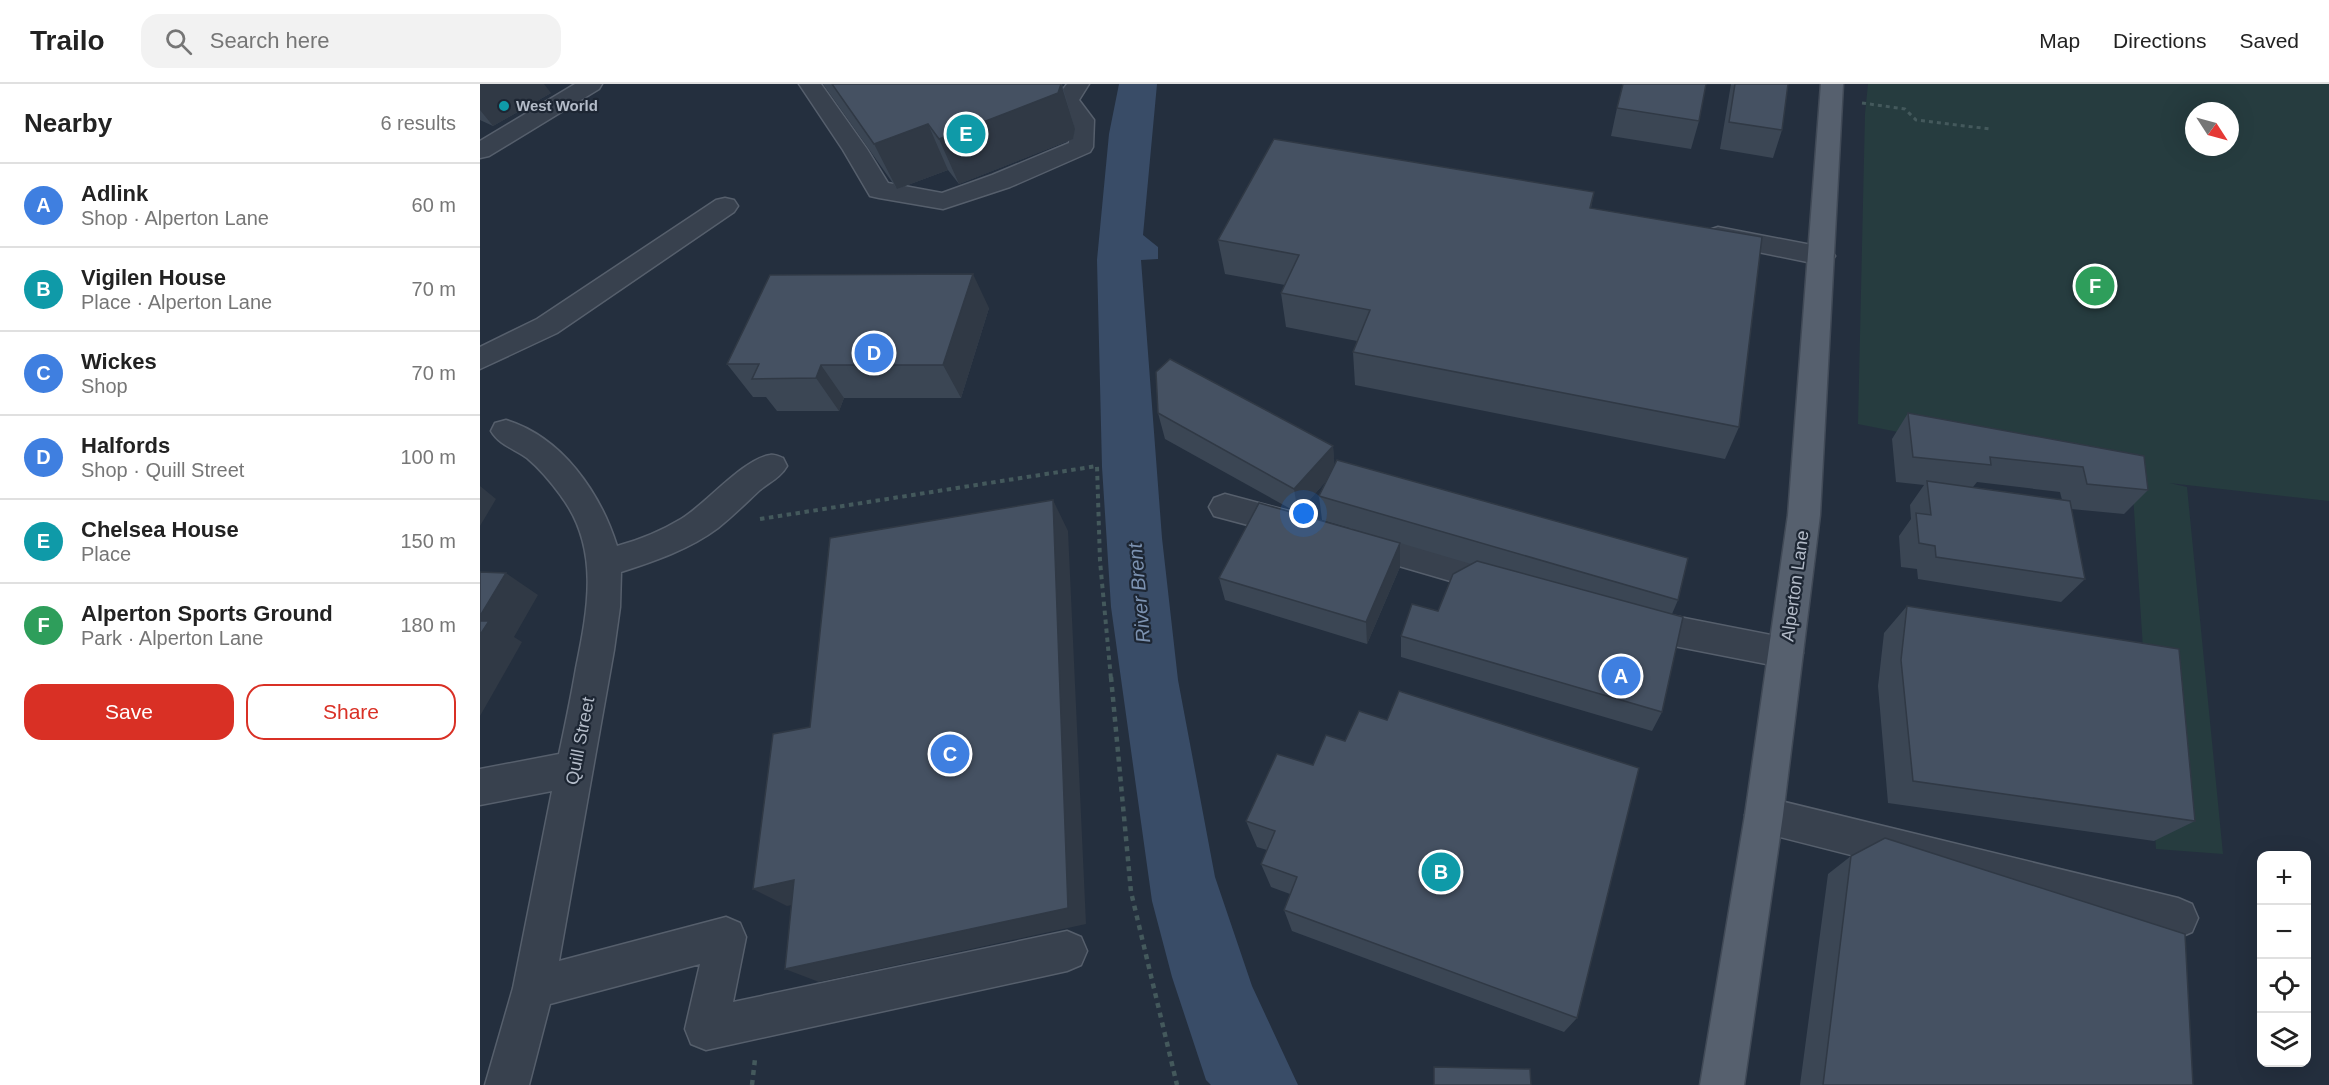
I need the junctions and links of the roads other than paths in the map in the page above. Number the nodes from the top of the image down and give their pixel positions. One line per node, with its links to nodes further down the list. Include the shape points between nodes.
1 (591, 84): 5 (street)
2 (810, 84): 3 (street, via 879,190 943,201 1081,147 1082,120 1067,100)
3 (1078, 84)
4 (1832, 91): 8 (main road, Alperton Lane)
5 (480, 151)
6 (726, 206): 9 (street, via 547,326)
7 (1693, 231): 8 (street)
8 (1822, 256): 16 (main road, Alperton Lane, via 1804,515)
9 (480, 359)
10 (506, 431): 13 (street, Quill Street, via 540,452 576,490 596,528)
11 (772, 466): 13 (street, via 691,530 664,544)
12 (1225, 507): 14 (street)
13 (605, 563): 17 (street, Quill Street, via 597,650)
14 (1532, 591)
15 (1601, 610): 16 (street, via 1669,630)
16 (1786, 653): 19 (main road, Alperton Lane)
17 (574, 769): 18 (street); 22 (street, Quill Street)
18 (480, 787)
19 (1764, 815): 20 (street); 24 (main road, Alperton Lane)
20 (2178, 918)
21 (1067, 951): 22 (street, via 706,1029 726,937)
22 (534, 988): 23 (street, Quill Street)
23 (507, 1085)
24 (1722, 1085)

